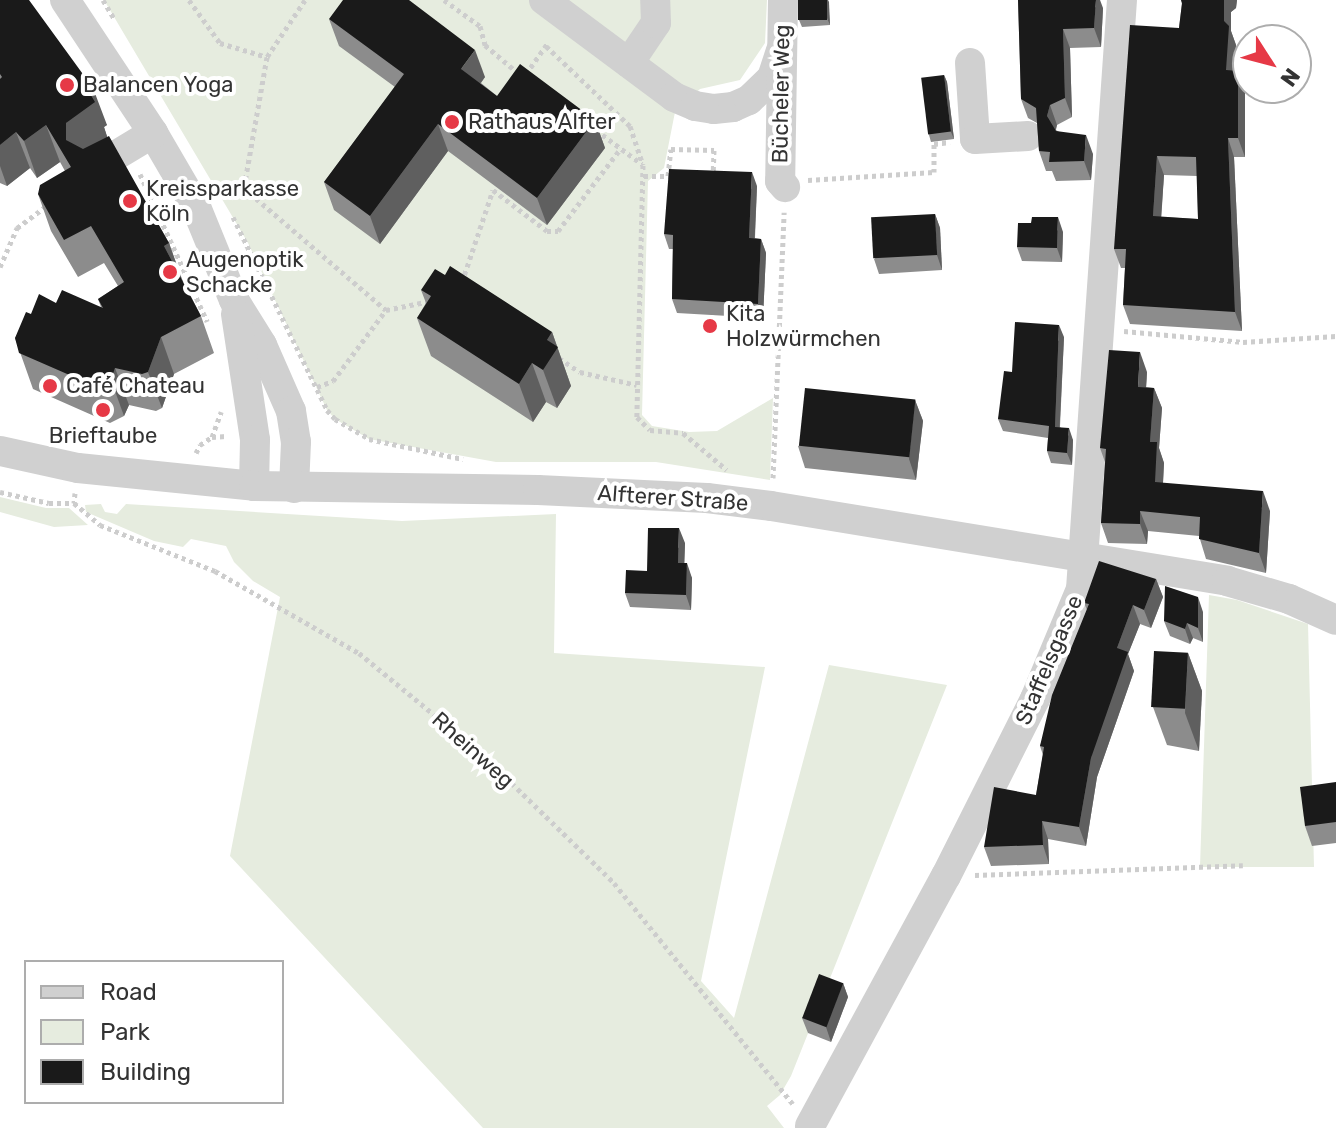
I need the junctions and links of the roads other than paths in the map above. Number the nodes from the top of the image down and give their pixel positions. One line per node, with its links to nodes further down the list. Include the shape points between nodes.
1 (65, 0): 9 (street)
2 (544, 0): 7 (street)
3 (655, 0): 7 (street, via 656,23)
4 (783, 0): 6 (street, Bücheler Weg)
5 (1122, 0): 17 (street, Staffelsgasse, via 1098,136 1100,328)
6 (781, 51): 7 (street, via 772,78 759,93 733,107 714,109 674,97); 12 (street, Bücheler Weg)
7 (629, 63)
8 (970, 63): 10 (street, via 975,139)
9 (153, 133): 11 (street); 13 (street, via 196,207)
10 (1028, 136)
11 (95, 168)
12 (782, 184)
13 (234, 300): 15 (street, via 255,440); 16 (street, via 262,345 291,411)
14 (0, 451): 15 (street, Alfterer Straße, via 78,468)
15 (254, 486): 16 (street, Alfterer Straße)
16 (294, 488): 17 (street, Alfterer Straße, via 707,498)
17 (1081, 558): 18 (street, Alfterer Straße, via 1227,581); 19 (street, Staffelsgasse, via 1081,589 1035,699)
18 (1336, 620)
19 (810, 1126)

